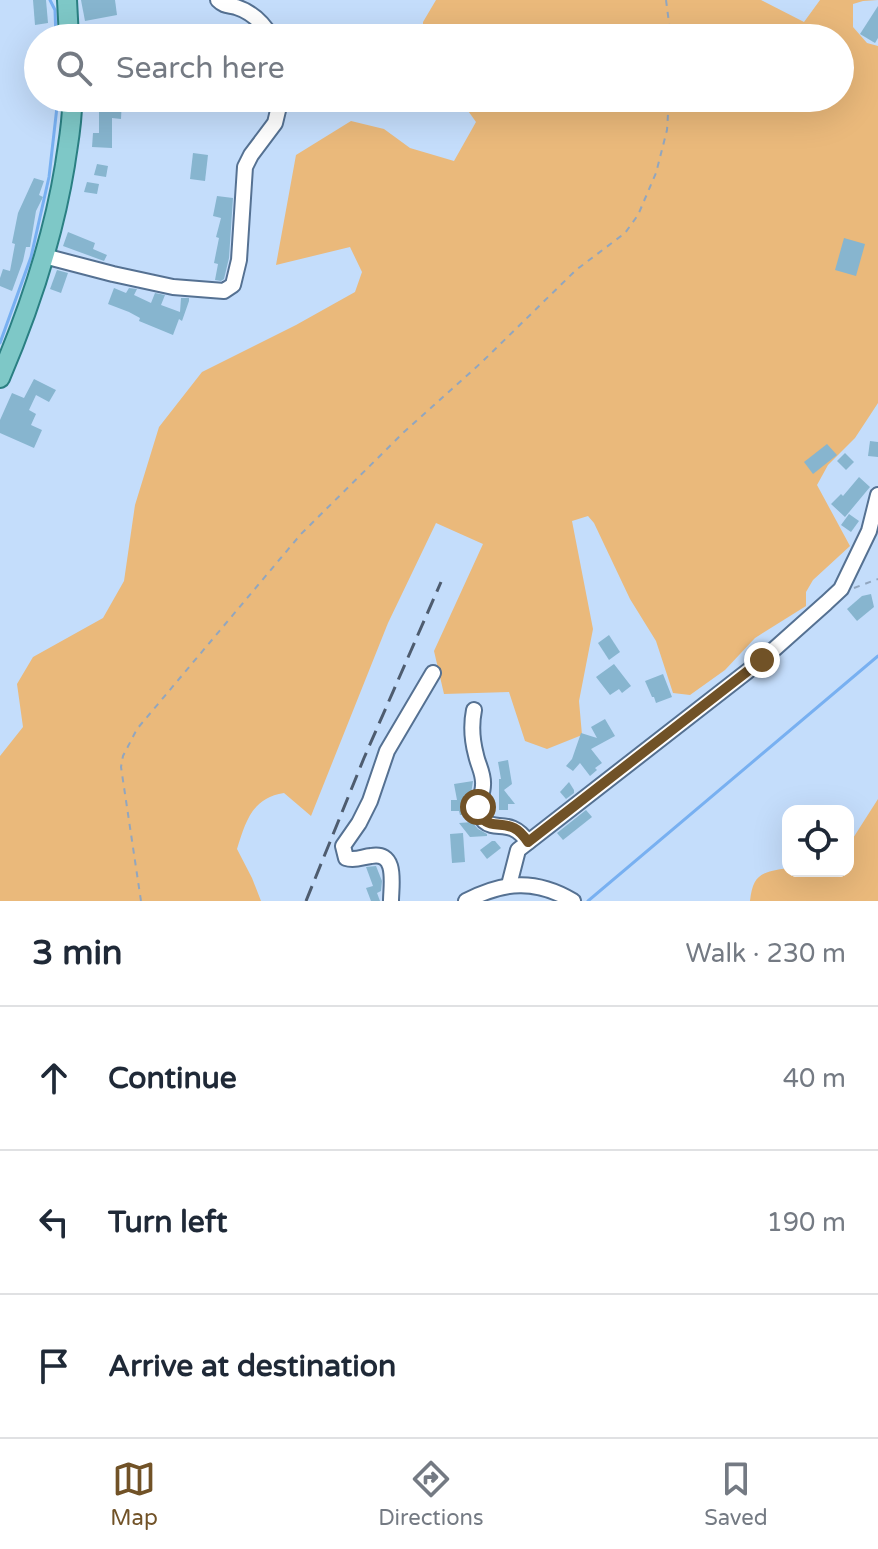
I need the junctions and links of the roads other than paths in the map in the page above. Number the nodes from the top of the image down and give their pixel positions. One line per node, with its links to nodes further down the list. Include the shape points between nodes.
1 (67, 0): 3 (main road)
2 (218, 0): 4 (street)
3 (68, 24)
4 (262, 24)
5 (73, 112): 7 (main road, via 58,208)
6 (278, 112): 7 (street, via 245,167 239,260 233,285 224,291 173,287)
7 (44, 256): 8 (main road)
8 (0, 378)
9 (878, 495): 12 (street, via 869,531 841,589 762,660)
10 (433, 673): 14 (street, via 387,751 370,801 343,846 351,860 378,855 389,862)
11 (474, 710): 12 (street, via 472,731 484,788 479,813 489,824 515,828)
12 (528, 842): 13 (street, via 518,850)
13 (509, 885): 15 (street); 16 (street, via 555,891)
14 (391, 901)
15 (466, 901)
16 (573, 901)

